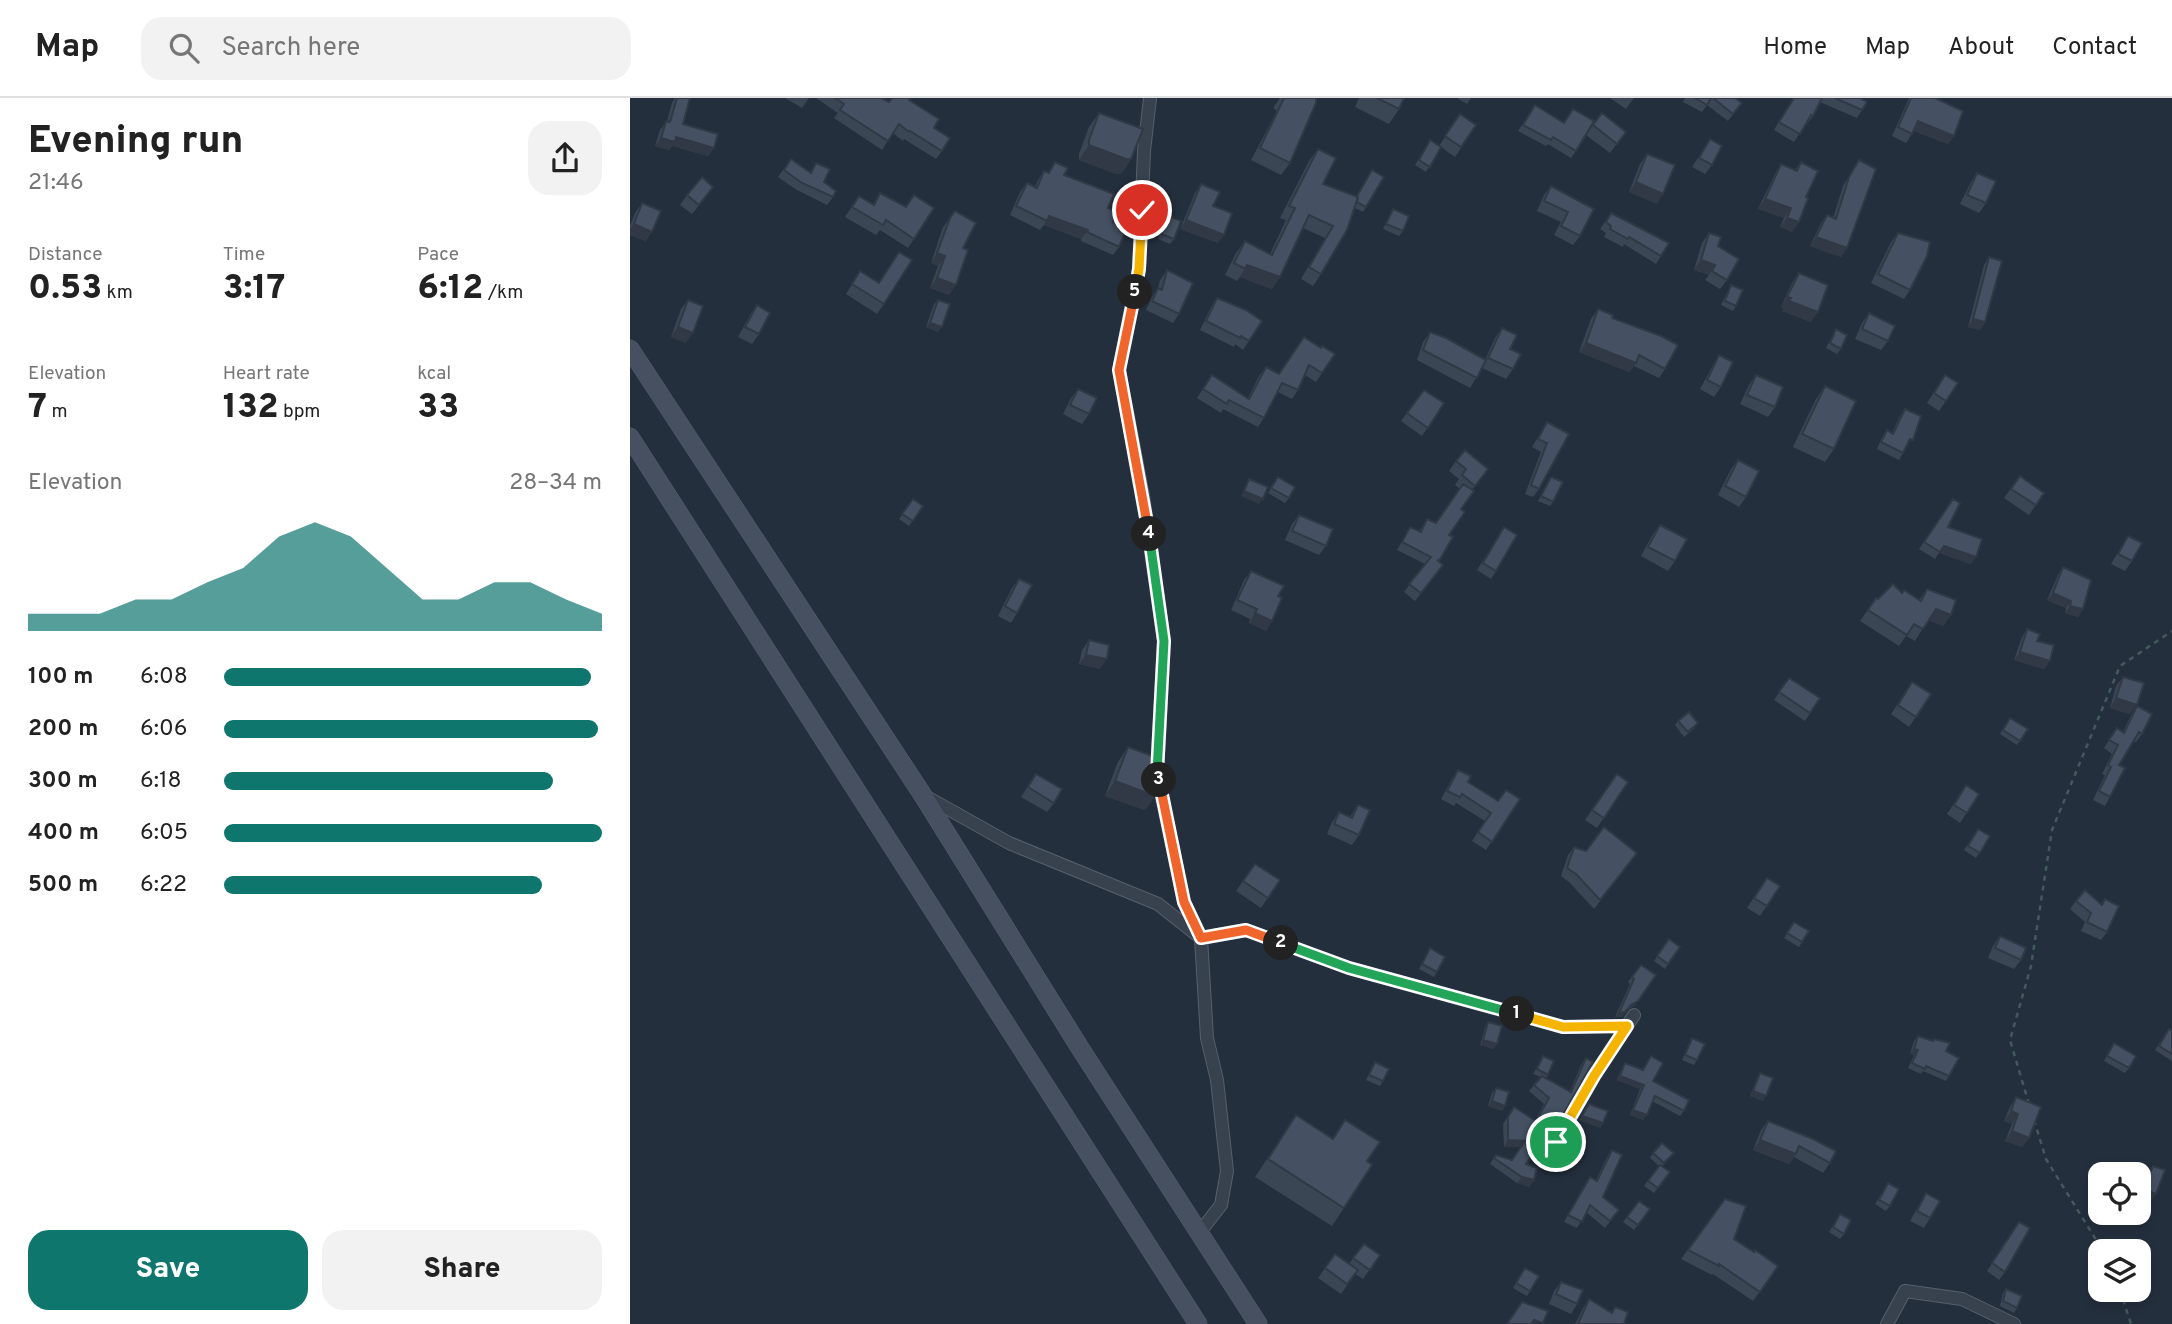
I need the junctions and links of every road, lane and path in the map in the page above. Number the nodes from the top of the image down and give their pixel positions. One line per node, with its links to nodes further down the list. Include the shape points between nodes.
1 (1150, 98): 6 (street, via 1139,269 1119,370 1164,641 1157,773 1184,902)
2 (630, 349): 5 (street)
3 (630, 437): 13 (street)
4 (2172, 631): 7 (path, via 2120,666 2052,830 2031,966 2010,1040)
5 (922, 794): 6 (street, via 1009,843 1158,904); 10 (street)
6 (1201, 938): 9 (street, via 1246,930 1349,968 1563,1027 1631,1021); 10 (street, via 1207,1038 1217,1080 1227,1171 1220,1205)
7 (2030, 1106)
8 (2034, 1119): 11 (path, via 2046,1159)
9 (1556, 1142)
10 (1199, 1233): 14 (street)
11 (2096, 1239)
12 (2124, 1302): 17 (path)
13 (1198, 1324)
14 (1258, 1324)
15 (1887, 1324): 16 (street, via 1905,1291 1962,1299)
16 (2014, 1324)
17 (2131, 1324)

